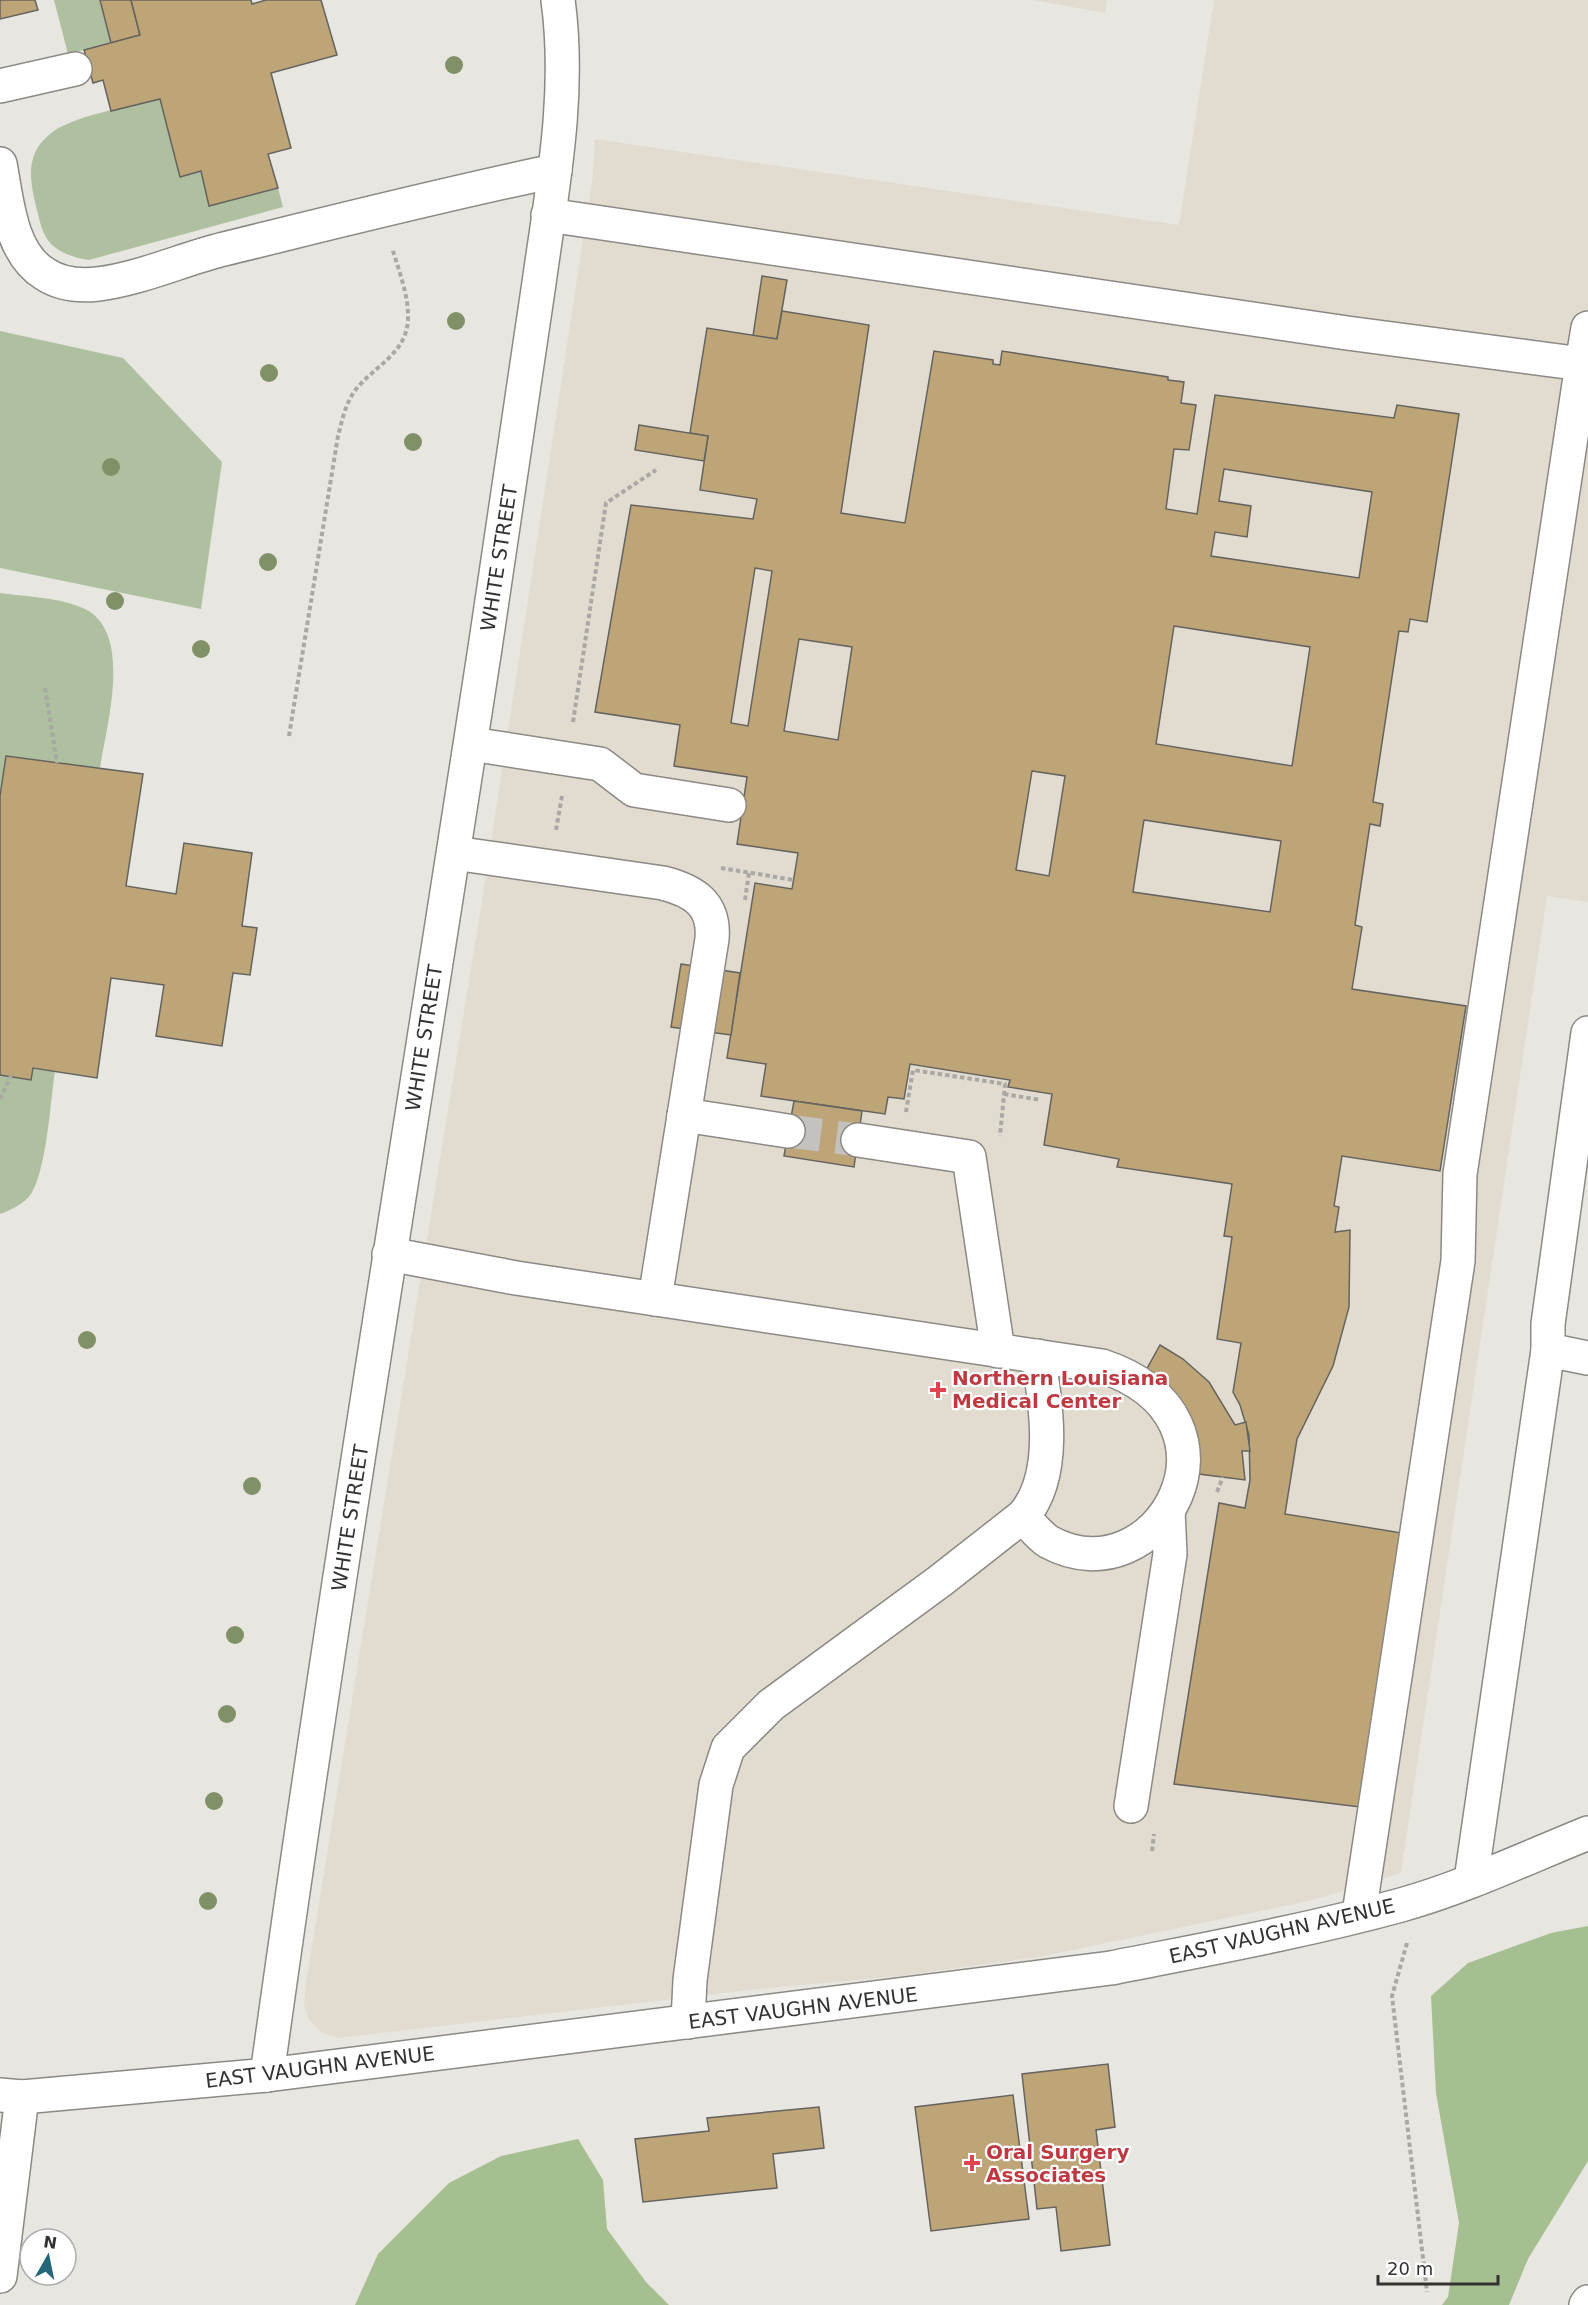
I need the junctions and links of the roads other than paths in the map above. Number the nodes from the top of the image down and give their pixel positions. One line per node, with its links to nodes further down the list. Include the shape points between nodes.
1 (558, 0): 5 (street, WHITE STREET, via 563,102)
2 (75, 69): 3 (street)
3 (0, 86)
4 (0, 164): 5 (street, via 14,233 22,250 43,274 82,285 113,281 204,254 433,197)
5 (555, 171): 6 (street, WHITE STREET)
6 (548, 215): 8 (street); 9 (street, WHITE STREET)
7 (1588, 328): 8 (street)
8 (1582, 364): 27 (street, via 1460,1174 1458,1261)
9 (471, 744): 10 (street, via 600,764 634,790); 11 (street, WHITE STREET)
10 (729, 805)
11 (454, 853): 13 (street, via 663,883 680,887 709,910 712,939); 16 (street, WHITE STREET)
12 (1588, 1033): 18 (street, via 1548,1324)
13 (684, 1115): 14 (street); 17 (street)
14 (788, 1131)
15 (858, 1140): 19 (street, via 969,1157)
16 (389, 1254): 17 (street); 29 (street, WHITE STREET)
17 (655, 1299): 19 (street)
18 (1548, 1350): 21 (street); 26 (street)
19 (998, 1351): 20 (street)
20 (1038, 1356): 22 (street, via 1113,1370 1161,1401 1182,1437 1184,1454 1179,1490); 23 (street, via 1046,1446 1038,1491)
21 (1588, 1358)
22 (1168, 1511): 23 (street, via 1138,1541 1104,1552 1085,1552 1048,1541); 24 (street, via 1170,1554)
23 (1023, 1516): 28 (street, via 771,1705 728,1748 716,1785)
24 (1131, 1806)
25 (1588, 1833): 26 (street, EAST VAUGHN AVENUE)
26 (1471, 1880): 27 (street, EAST VAUGHN AVENUE, via 1401,1905)
27 (1359, 1914): 28 (street, EAST VAUGHN AVENUE, via 1111,1968)
28 (688, 2022): 29 (street, EAST VAUGHN AVENUE)
29 (267, 2075): 30 (street, EAST VAUGHN AVENUE)
30 (11, 2096): 31 (street)
31 (0, 2276)

